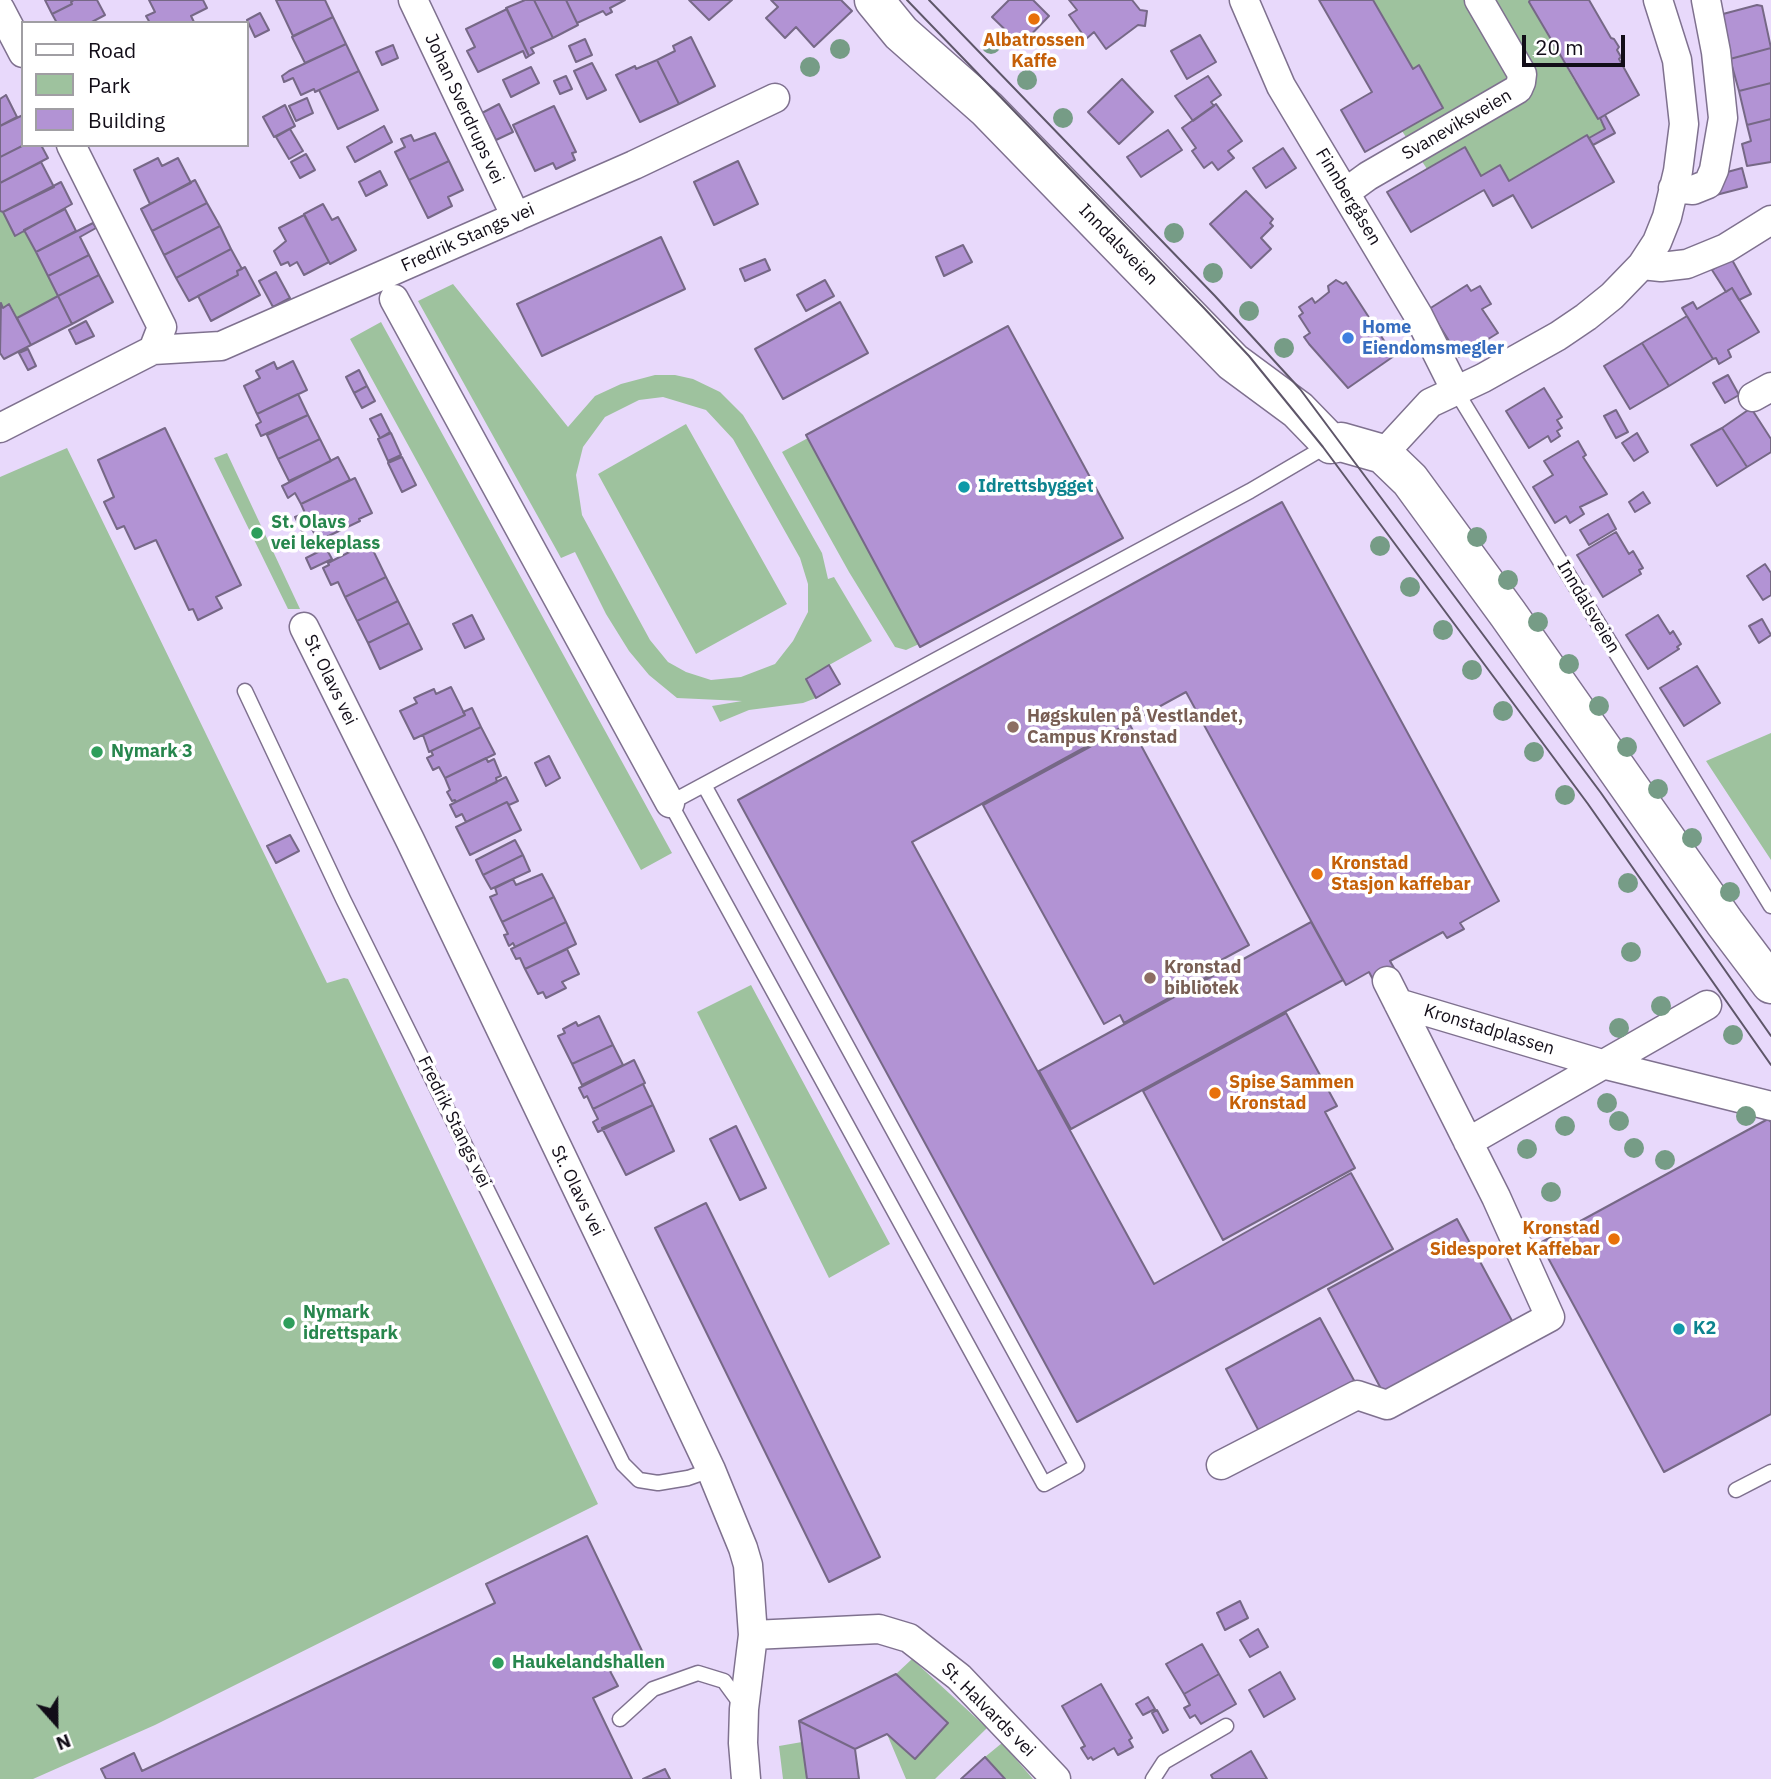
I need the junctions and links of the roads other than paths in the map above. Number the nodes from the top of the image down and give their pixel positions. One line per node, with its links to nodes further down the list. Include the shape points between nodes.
1 (874, 0): 22 (main road, Inndalsveien, via 901,33 987,109 1210,340 1252,378 1298,410)
2 (1244, 0): 12 (street, Finnbergåsen, via 1281,86)
3 (1479, 0): 12 (street, Svaneviksveien, via 1522,74 1518,89)
4 (1658, 0): 11 (street, via 1677,60 1684,124)
5 (1706, 0): 11 (street, via 1723,118 1708,184 1693,190)
6 (420, 2): 13 (street, Johan Sverdrups vei)
7 (0, 9): 8 (street)
8 (21, 49)
9 (775, 98): 13 (street, Fredrik Stangs vei)
10 (72, 147): 17 (street, via 162,327)
11 (1673, 188): 15 (street, via 1667,218)
12 (1346, 192): 18 (street, Finnbergåsen, via 1418,315)
13 (516, 217): 17 (street, Fredrik Stangs vei, via 221,346)
14 (1771, 220): 15 (street, via 1726,248 1687,264)
15 (1642, 265): 18 (street, via 1612,296 1558,336)
16 (394, 299): 27 (street)
17 (153, 350): 20 (street)
18 (1456, 391): 23 (street, via 1430,403); 28 (lane, Inndalsveien)
19 (0, 403): 20 (street, via 10,416)
20 (28, 414): 21 (street)
21 (0, 428)
22 (1331, 444): 23 (main road, via 1341,442); 26 (lane)
23 (1383, 454): 29 (main road, via 1410,480)
24 (304, 627): 35 (street, St. Olavs vei)
25 (245, 691): 35 (lane, Fredrik Stangs vei, via 623,1464 639,1480 658,1483)
26 (704, 785): 27 (lane); 27 (lane, via 1077,1466 1044,1484)
27 (670, 803)
28 (1771, 906)
29 (1771, 984)
30 (1707, 1005): 31 (street)
31 (1602, 1064): 32 (street, Kronstadplassen); 33 (street); 33 (street, Kronstadplassen, via 1393,992)
32 (1771, 1106)
33 (1468, 1142): 34 (street, via 1550,1317 1387,1405 1357,1395)
34 (1222, 1465)
35 (710, 1470): 38 (street, St. Olavs vei, via 748,1565)
36 (1771, 1472): 37 (lane)
37 (1736, 1490)
38 (753, 1635): 39 (street, St. Olavs vei); 43 (street, St. Halvards vei, via 878,1629 909,1638 959,1677)
39 (744, 1709): 40 (lane, via 724,1681 698,1673 653,1689); 42 (street, St. Olavs vei)
40 (620, 1719)
41 (1226, 1726): 44 (lane, via 1164,1762)
42 (746, 1779)
43 (1056, 1779)
44 (1153, 1779)

